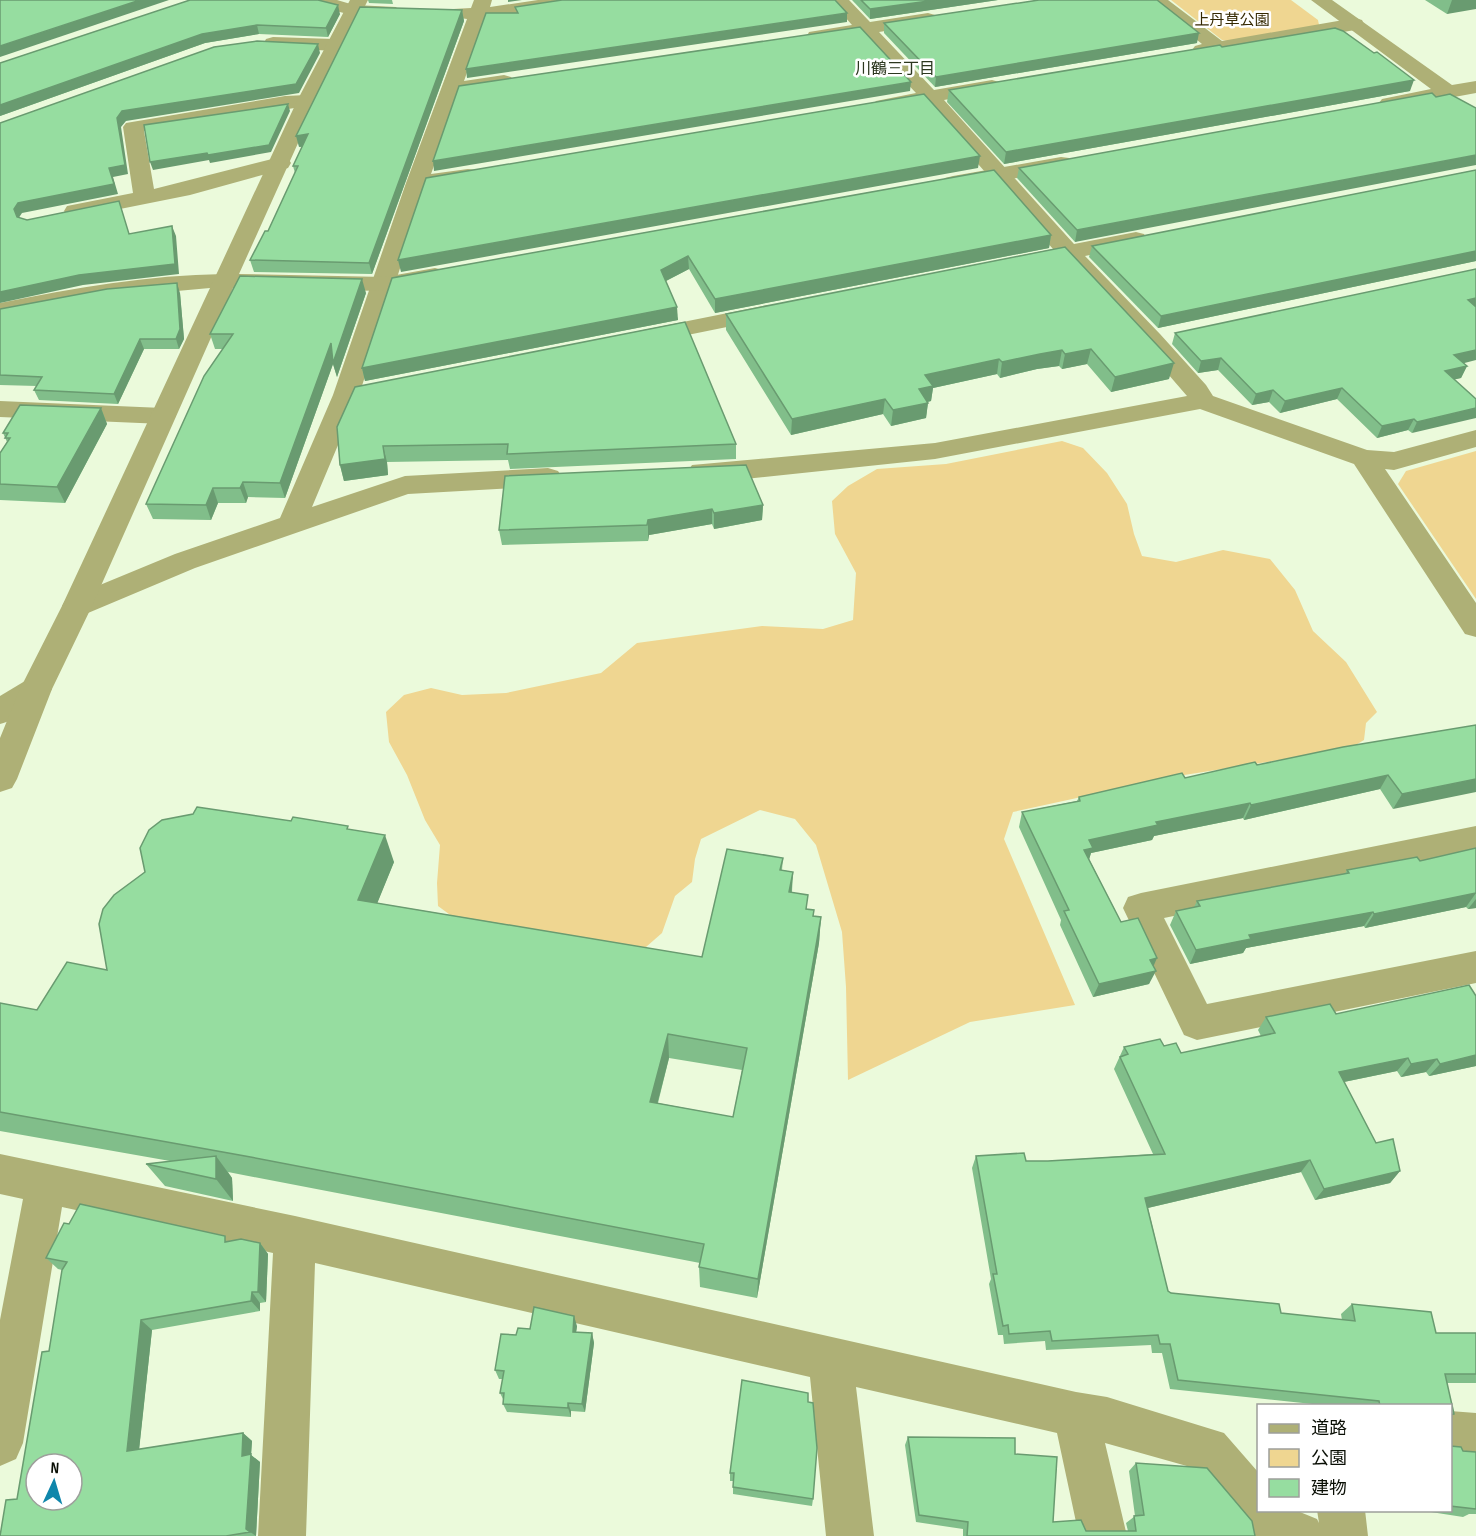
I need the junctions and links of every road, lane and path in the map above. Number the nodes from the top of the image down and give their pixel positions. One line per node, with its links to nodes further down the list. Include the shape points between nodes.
1 (316, 0): 6 (street)
2 (577, 0): 7 (street)
3 (839, 0): 12 (street)
4 (1157, 0): 16 (street)
5 (1320, 0): 11 (street)
6 (356, 5): 8 (street); 15 (street)
7 (481, 7): 9 (street); 21 (street)
8 (410, 11)
9 (444, 12)
10 (947, 16): 12 (street)
11 (1355, 24): 16 (street); 22 (street)
12 (866, 28): 13 (street); 23 (street)
13 (795, 39)
14 (259, 42): 15 (street)
15 (334, 45): 24 (street)
16 (1218, 47): 17 (street)
17 (1184, 53)
18 (523, 79): 21 (street)
19 (1011, 83): 23 (street)
20 (1476, 87): 22 (street)
21 (452, 89): 32 (street)
22 (1448, 92): 25 (street); 26 (street)
23 (930, 97): 27 (street); 31 (street)
24 (307, 101): 29 (street); 34 (street, via 133,127)
25 (1467, 105)
26 (1367, 107)
27 (860, 109)
28 (1080, 160): 31 (street)
29 (280, 163): 34 (street); 40 (street)
30 (487, 171): 32 (street)
31 (999, 175): 33 (street); 37 (street)
32 (417, 183): 41 (street)
33 (928, 187)
34 (145, 197): 35 (street)
35 (53, 215)
36 (1162, 234): 37 (street)
37 (1068, 252): 38 (street); 47 (street, via 1163,336)
38 (999, 266)
39 (456, 271): 41 (street)
40 (224, 282): 41 (street); 43 (street, via 183,280 123,287); 49 (street)
41 (385, 284): 46 (street)
42 (789, 308): 44 (street)
43 (0, 310)
44 (626, 340)
45 (370, 391): 46 (street)
46 (346, 395): 54 (street)
47 (1202, 401): 51 (street); 52 (street, via 935,451 745,470)
48 (0, 409): 49 (street)
49 (163, 416): 55 (street)
50 (1476, 438): 51 (street, via 1394,461)
51 (1364, 458): 56 (street)
52 (677, 472)
53 (575, 476): 54 (street, via 405,485)
54 (292, 522): 55 (street)
55 (76, 606): 57 (street)
56 (1476, 626)
57 (36, 689): 58 (street); 59 (street)
58 (0, 712)
59 (0, 779)
60 (1476, 840): 61 (street, via 1141,908 1197,1023)
61 (1476, 967)
62 (0, 1174): 63 (street)
63 (46, 1183): 64 (street); 69 (street)
64 (295, 1237): 65 (street); 73 (street)
65 (831, 1360): 66 (street); 74 (street)
66 (1076, 1415): 70 (street, via 1208,1449); 75 (street)
67 (1452, 1434): 68 (street)
68 (1476, 1436)
69 (0, 1443)
70 (1257, 1506)
71 (1263, 1512): 76 (street, via 1277,1528)
72 (1341, 1512): 77 (street)
73 (282, 1536)
74 (850, 1536)
75 (1103, 1536)
76 (1300, 1536)
77 (1344, 1536)

